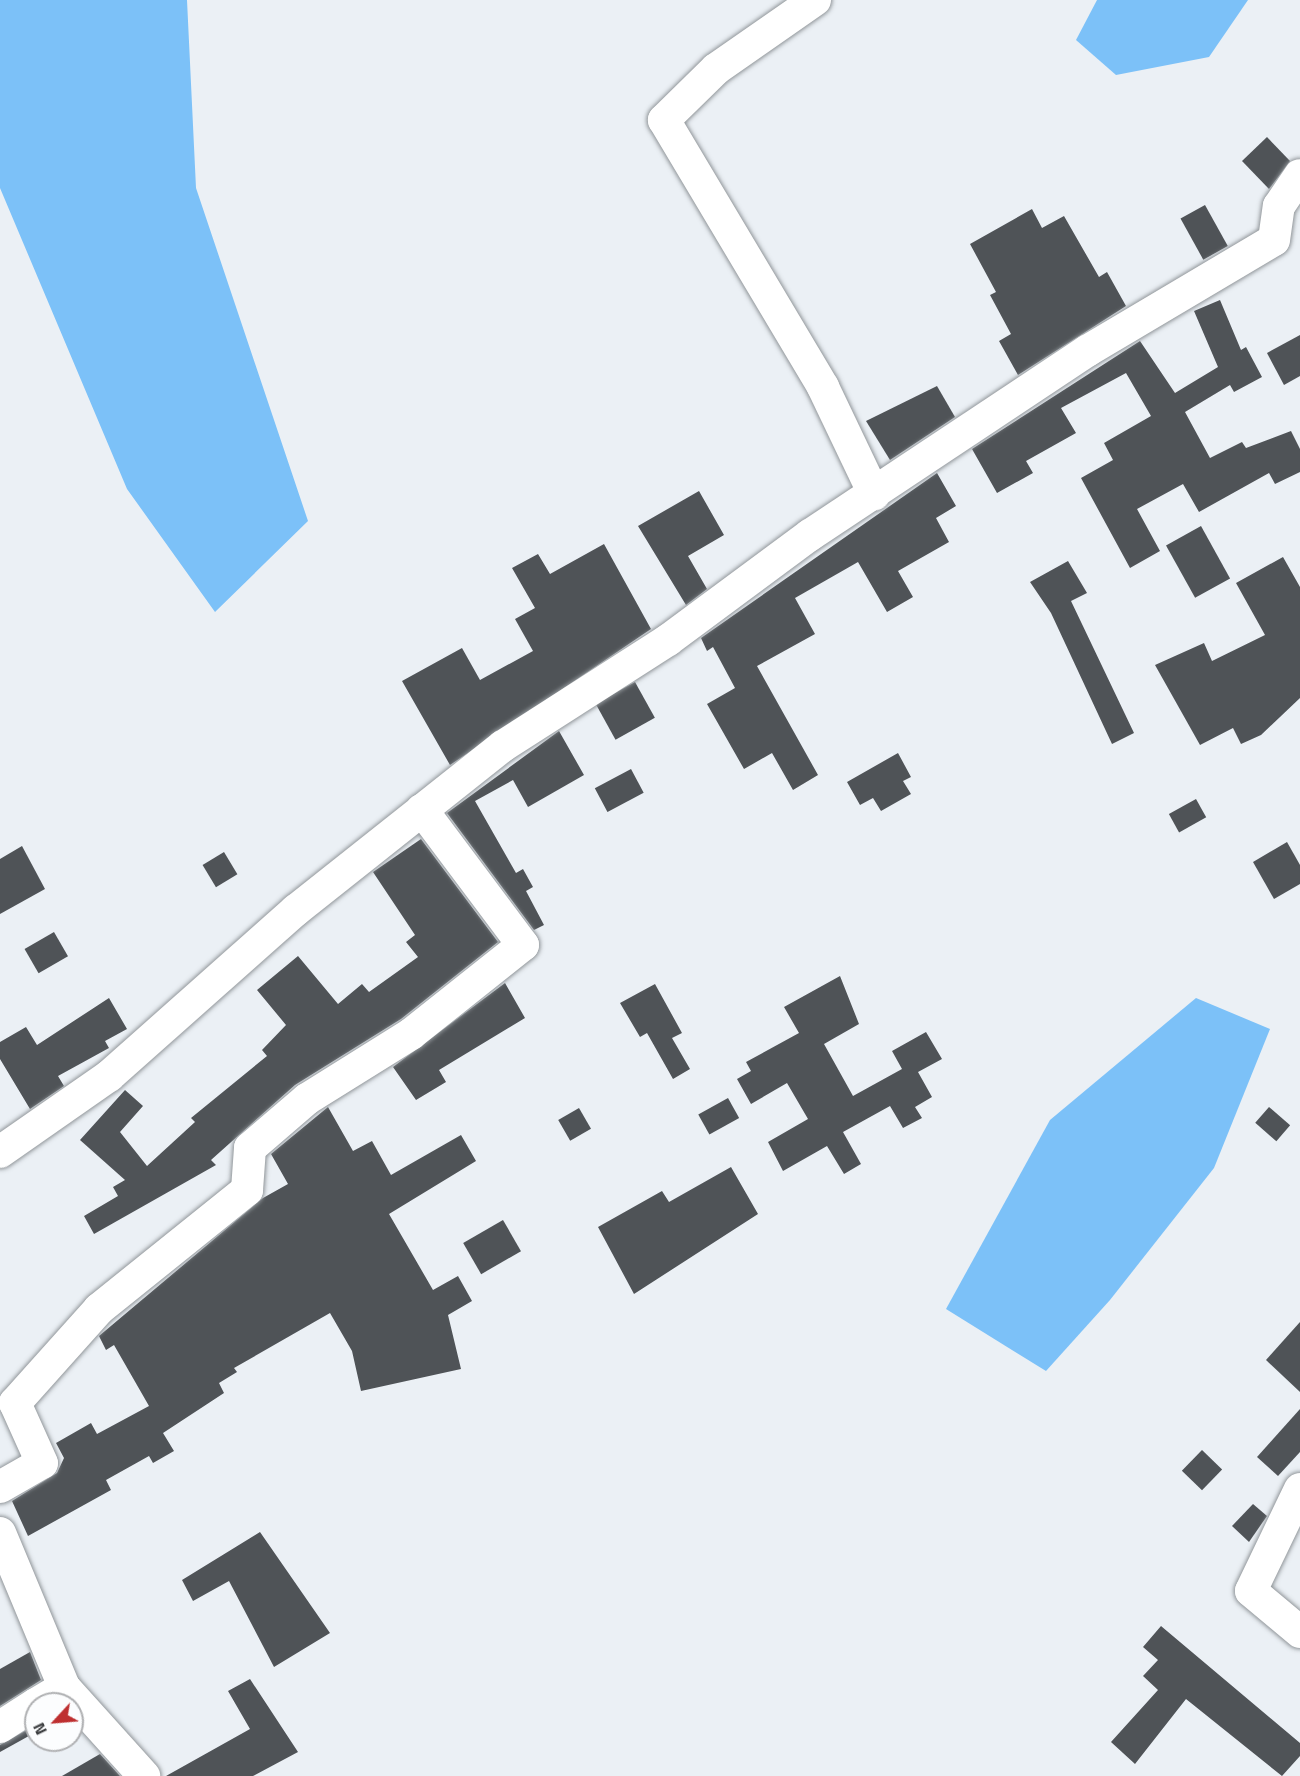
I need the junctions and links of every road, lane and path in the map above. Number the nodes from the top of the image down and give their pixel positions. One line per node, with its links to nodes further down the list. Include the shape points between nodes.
1 (815, 0): 3 (street, via 716,69 664,120 823,387)
2 (1300, 175): 3 (street, via 1279,206 1274,240 1087,351)
3 (874, 494): 4 (street, via 668,640 503,746)
4 (422, 810): 5 (street, via 296,910 109,1076); 6 (street, via 523,945 411,1034 307,1098 250,1148 247,1190 99,1309 15,1404 42,1463)
5 (0, 1152)
6 (0, 1487)
7 (1300, 1489): 9 (street, via 1251,1590)
8 (0, 1533): 10 (street)
9 (1300, 1632)
10 (64, 1687): 11 (street); 14 (street)
11 (56, 1692)
12 (24, 1712): 13 (street)
13 (0, 1727)
14 (144, 1776)

